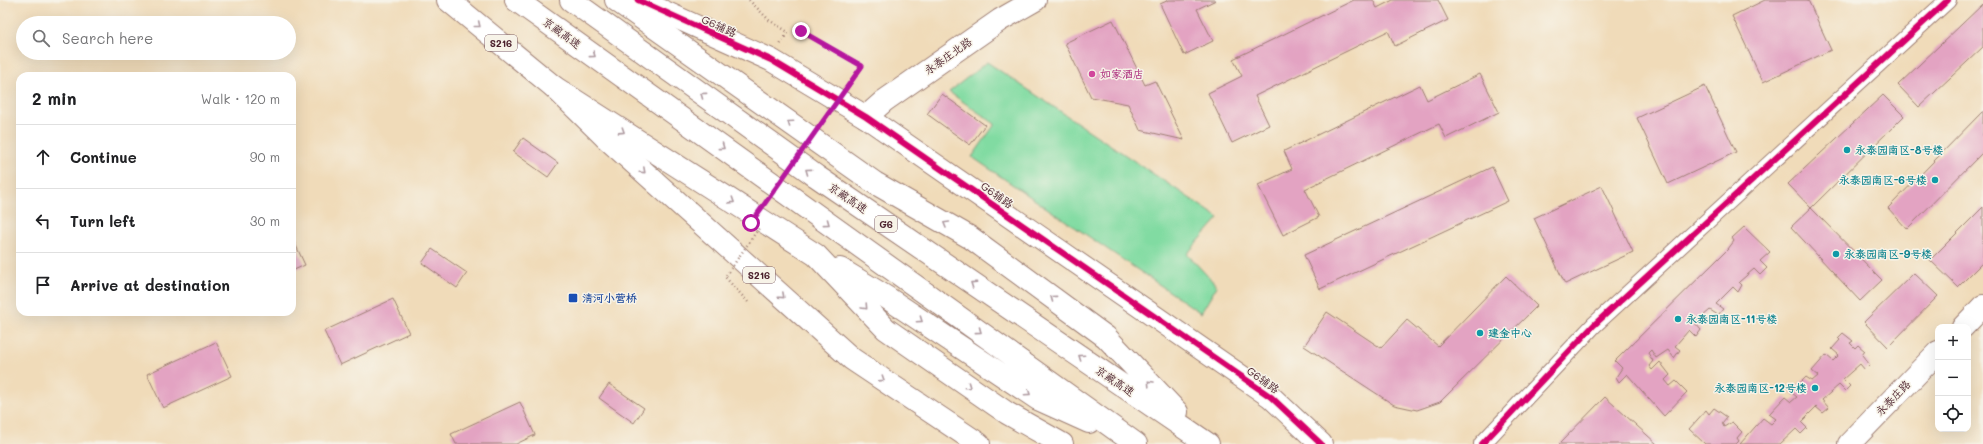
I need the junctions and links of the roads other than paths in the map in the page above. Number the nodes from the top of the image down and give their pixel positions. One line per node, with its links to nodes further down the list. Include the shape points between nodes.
1 (448, 0): 8 (main road, S216, one-way to 8)
2 (516, 0): 14 (main road, 京藏高速, one-way to 14)
3 (571, 0): 15 (main road, 京藏高速 / G6, one-way to 3, via 816,176)
4 (616, 0): 15 (main road, one-way to 4, via 1106,337 971,238 875,183)
5 (638, 0): 9 (main road, G6辅路, via 771,60)
6 (1035, 0): 9 (main road, 永泰庄北路, via 1000,20 884,101)
7 (1948, 0): 19 (street, via 1594,325)
8 (554, 87): 10 (main road, one-way to 10); 16 (main road, S216, one-way to 16, via 604,136 852,359)
9 (866, 117): 18 (main road, G6辅路, via 1271,397)
10 (816, 255): 14 (main road, one-way to 14, via 886,297 1038,399); 17 (main road, one-way to 17, via 886,329 1007,413)
11 (1983, 306): 12 (main road)
12 (1965, 324)
13 (1935, 355): 20 (main road, 永泰庄路)
14 (1131, 441)
15 (1207, 443)
16 (979, 444)
17 (1062, 444)
18 (1321, 444)
19 (1482, 444)
20 (1849, 444)

